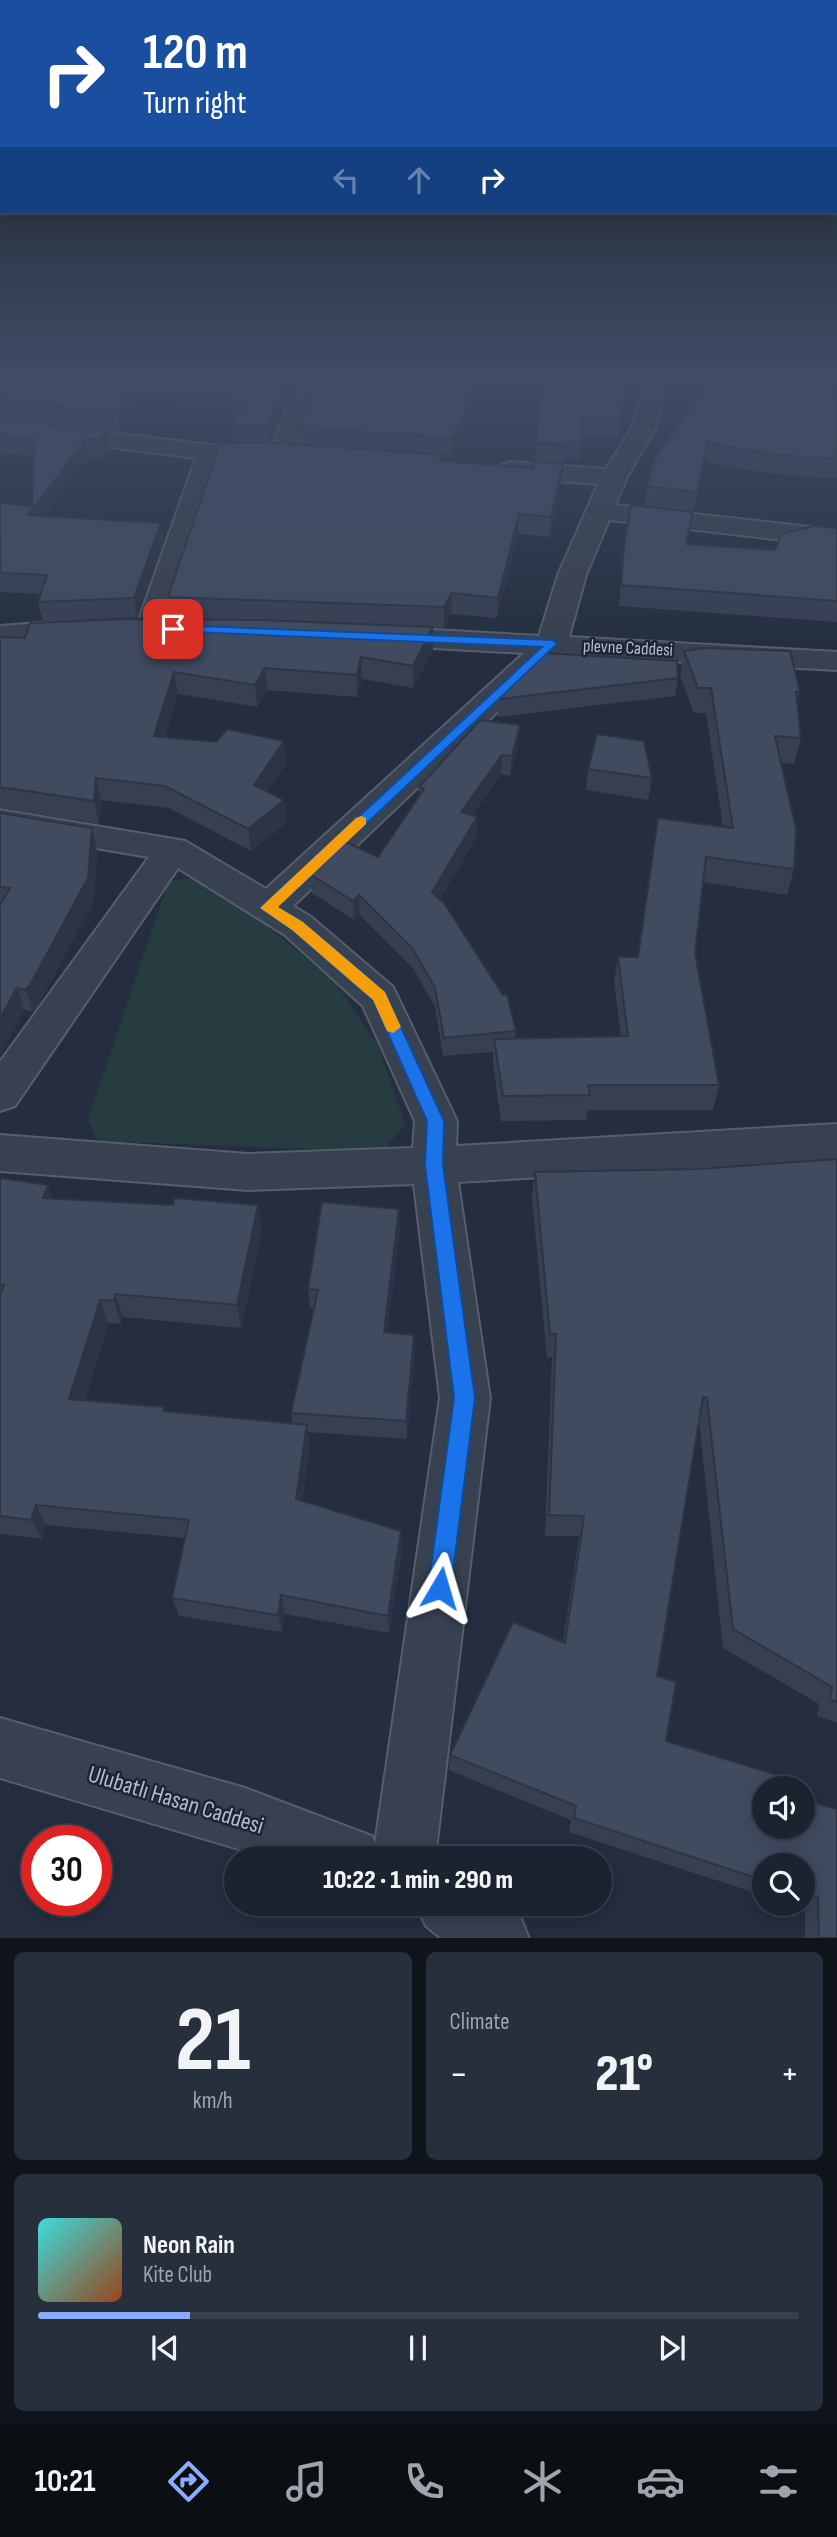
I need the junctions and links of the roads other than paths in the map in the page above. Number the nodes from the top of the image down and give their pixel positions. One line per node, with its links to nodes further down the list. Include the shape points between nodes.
1 (203, 468): 8 (street, via 139,629)
2 (619, 468): 4 (street)
3 (493, 469): 4 (street)
4 (614, 477): 5 (street)
5 (599, 511): 6 (street); 9 (street, via 572,575)
6 (837, 538)
7 (348, 634): 9 (street, plevne Caddesi)
8 (0, 635)
9 (552, 643): 10 (street, plevne Caddesi); 13 (street)
10 (837, 661)
11 (0, 821): 12 (street)
12 (173, 849): 13 (street); 14 (street)
13 (268, 908): 17 (street, via 298,926 379,997 436,1121)
14 (0, 1094)
15 (837, 1142): 17 (street)
16 (0, 1153): 17 (street, via 248,1172)
17 (434, 1165): 20 (street, via 465,1398)
18 (0, 1748): 19 (street, Ulubatlı Hasan Caddesi, via 245,1819)
19 (318, 1846)
20 (406, 1846)
21 (465, 1916): 22 (street)
22 (497, 1938)

